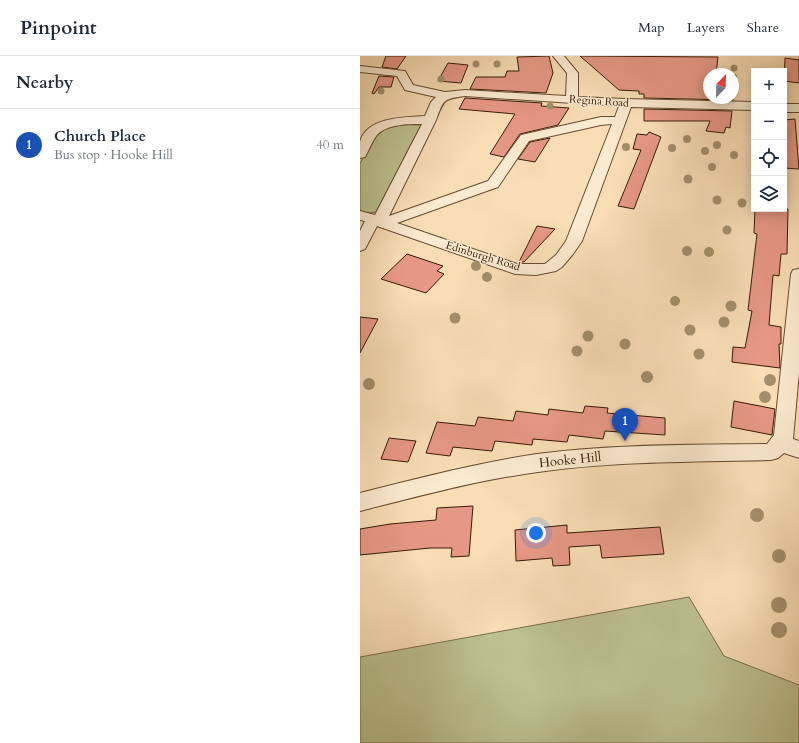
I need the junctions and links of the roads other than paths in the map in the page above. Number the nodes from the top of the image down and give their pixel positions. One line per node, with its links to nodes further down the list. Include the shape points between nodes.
1 (558, 56): 4 (street, via 573,73)
2 (360, 69): 3 (street, Regina Road, via 401,73 409,88)
3 (445, 95): 4 (street, Regina Road, via 465,93); 9 (street, via 437,102)
4 (572, 99): 5 (street, Regina Road)
5 (626, 102): 6 (street, Regina Road); 10 (street, Edinburgh Road)
6 (751, 106)
7 (787, 108): 8 (street)
8 (799, 108)
9 (430, 120): 11 (street, via 407,121 375,130); 12 (street)
10 (620, 120): 12 (street, via 601,121 525,138 493,184); 12 (street, Edinburgh Road, via 574,240 555,266 537,271 515,268)
11 (360, 154)
12 (374, 219): 13 (street)
13 (360, 246)
14 (799, 274): 15 (street, via 784,434)
15 (790, 447): 16 (street, Hooke Hill, via 770,452 602,456 537,463 456,478)
16 (360, 502)

